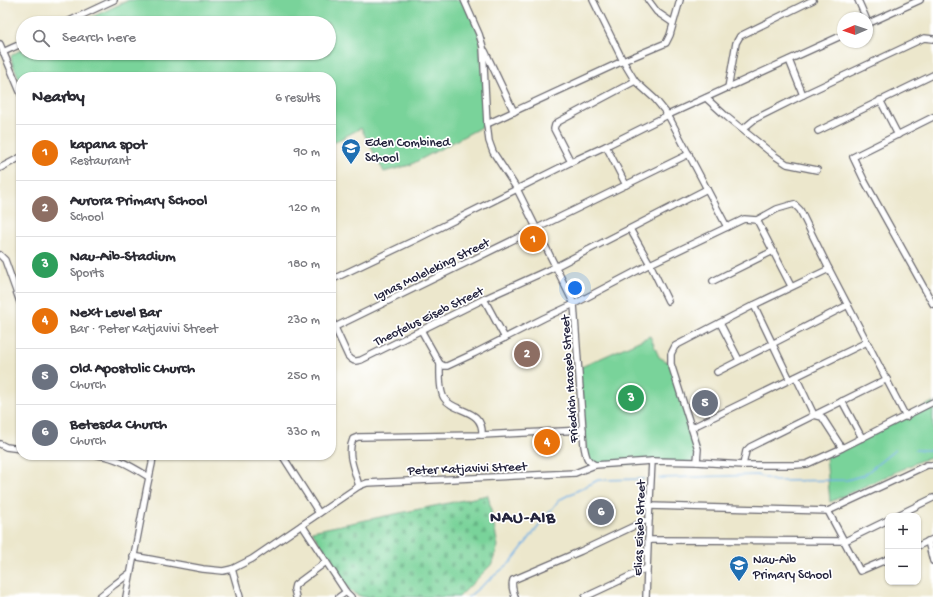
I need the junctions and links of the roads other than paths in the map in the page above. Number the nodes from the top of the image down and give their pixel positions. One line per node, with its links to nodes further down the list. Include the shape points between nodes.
1 (114, 0): 10 (street)
2 (464, 0): 17 (street, Friedrich Haoseb Street)
3 (593, 0): 20 (street)
4 (648, 0): 12 (street, via 657,12)
5 (680, 0): 12 (street)
6 (813, 0): 24 (street, via 740,36 736,43)
7 (858, 0): 9 (street)
8 (920, 0): 11 (street)
9 (863, 12)
10 (80, 16)
11 (873, 19)
12 (674, 23): 20 (street, via 666,44)
13 (837, 38): 19 (street)
14 (933, 39): 25 (street, via 924,38)
15 (0, 44): 18 (street)
16 (16, 46): 18 (street)
17 (483, 47): 28 (street); 31 (street, Friedrich Haoseb Street)
18 (3, 52): 23 (street)
19 (789, 60): 24 (street); 25 (street)
20 (623, 61): 22 (street); 28 (street)
21 (933, 75): 27 (street)
22 (635, 81): 29 (street); 38 (street, via 555,125 554,129)
23 (16, 82)
24 (728, 88): 26 (street)
25 (803, 95): 32 (street, via 755,119)
26 (706, 98): 29 (street); 32 (street)
27 (880, 100): 33 (street); 34 (street)
28 (514, 112): 31 (street)
29 (668, 114): 35 (street); 36 (street)
30 (933, 117): 34 (street)
31 (486, 124): 42 (street, Friedrich Haoseb Street, via 493,152)
32 (743, 129): 40 (street, via 787,164)
33 (818, 131)
34 (898, 135): 60 (street, via 853,157)
35 (606, 146): 38 (street); 41 (street)
36 (689, 154): 41 (street, Ignas Moleleking Street); 43 (street)
37 (16, 160): 39 (street)
38 (571, 162): 42 (street)
39 (0, 168)
40 (817, 170)
41 (626, 185): 46 (street, Ignas Moleleking Street)
42 (517, 189): 46 (street, Friedrich Haoseb Street); 53 (street)
43 (707, 189): 45 (street); 47 (street, Theofelus Eiseb Street)
44 (758, 220): 45 (street, via 744,219); 48 (street); 52 (street, via 777,208 794,204 800,210)
45 (727, 227): 50 (street)
46 (536, 229): 51 (street, Friedrich Haoseb Street); 64 (street, Ignas Moleleking Street)
47 (630, 229): 50 (street); 51 (street, Theofelus Eiseb Street)
48 (773, 251): 54 (street); 55 (street)
49 (0, 255): 56 (street)
50 (650, 264): 58 (street); 59 (street)
51 (555, 266): 57 (street, Theofelus Eiseb Street); 59 (street, Friedrich Haoseb Street)
52 (829, 269): 55 (street); 62 (street)
53 (336, 278)
54 (712, 281)
55 (791, 286): 61 (street)
56 (16, 292)
57 (484, 299): 65 (street, Theofelus Eiseb Street); 67 (street)
58 (668, 301)
59 (574, 304): 67 (street); 81 (street, Friedrich Haoseb Street)
60 (933, 304)
61 (754, 305): 63 (street); 69 (street)
62 (848, 305): 68 (street); 69 (street)
63 (720, 323): 70 (street); 80 (street, via 675,346 671,354 671,364)
64 (336, 326)
65 (422, 330): 66 (street, Theofelus Eiseb Street, via 357,362 348,356); 71 (street)
66 (336, 331)
67 (505, 338): 71 (street, via 447,366)
68 (867, 342): 73 (street); 74 (street)
69 (772, 343): 70 (street); 75 (street)
70 (739, 360): 72 (street)
71 (440, 364): 82 (street, via 440,382 445,400 474,415 480,424)
72 (717, 372)
73 (796, 377): 75 (street); 78 (street)
74 (887, 379): 76 (street); 79 (street)
75 (790, 380): 80 (street)
76 (842, 401): 78 (street); 83 (street)
77 (933, 402): 79 (street, Peter Katjavivi Street)
78 (814, 415): 86 (street, via 822,417); 93 (street, via 750,447 746,451)
79 (906, 417): 83 (street, Peter Katjavivi Street)
80 (692, 428): 91 (street, via 698,449)
81 (583, 430): 82 (street); 92 (street, Friedrich Haoseb Street, via 587,459)
82 (482, 435): 96 (street, via 353,439 350,452)
83 (862, 438): 86 (street, Peter Katjavivi Street)
84 (0, 444): 85 (street)
85 (16, 448)
86 (842, 448): 93 (street, Peter Katjavivi Street, via 807,464)
87 (116, 460): 95 (street)
88 (152, 460): 95 (street)
89 (285, 460): 100 (street)
90 (652, 461): 91 (street, Peter Katjavivi Street); 92 (street, Peter Katjavivi Street); 98 (street, Elias Eiseb Street)
91 (697, 462): 93 (street, Peter Katjavivi Street)
92 (595, 465): 96 (street, Peter Katjavivi Street, via 575,473 376,482)
93 (743, 465)
94 (933, 465): 99 (street, via 927,465)
95 (149, 477): 109 (street)
96 (359, 486): 100 (street, Peter Katjavivi Street)
97 (933, 498): 101 (street)
98 (649, 506): 99 (street); 102 (street, Elias Eiseb Street)
99 (828, 511): 107 (street)
100 (319, 513): 104 (street, Peter Katjavivi Street)
101 (902, 513)
102 (649, 519): 105 (street, Elias Eiseb Street); 123 (street, via 514,580 512,583)
103 (885, 521): 107 (street)
104 (302, 525): 112 (street); 114 (street, Peter Katjavivi Street, via 252,559)
105 (648, 540): 107 (street); 113 (street, Elias Eiseb Street)
106 (930, 540): 108 (street); 111 (street)
107 (845, 541): 110 (street, via 860,571)
108 (921, 544)
109 (133, 556): 114 (street, Peter Katjavivi Street, via 204,569); 115 (street)
110 (885, 560)
111 (933, 561)
112 (326, 562): 116 (street); 120 (street, via 295,585)
113 (647, 568): 124 (street); 125 (street, Elias Eiseb Street)
114 (232, 569): 119 (street)
115 (130, 573): 117 (street); 118 (street)
116 (346, 592): 121 (street); 122 (street)
117 (99, 597)
118 (126, 597)
119 (240, 597)
120 (296, 597)
121 (339, 597)
122 (351, 597)
123 (515, 597)
124 (585, 597)
125 (646, 597)

